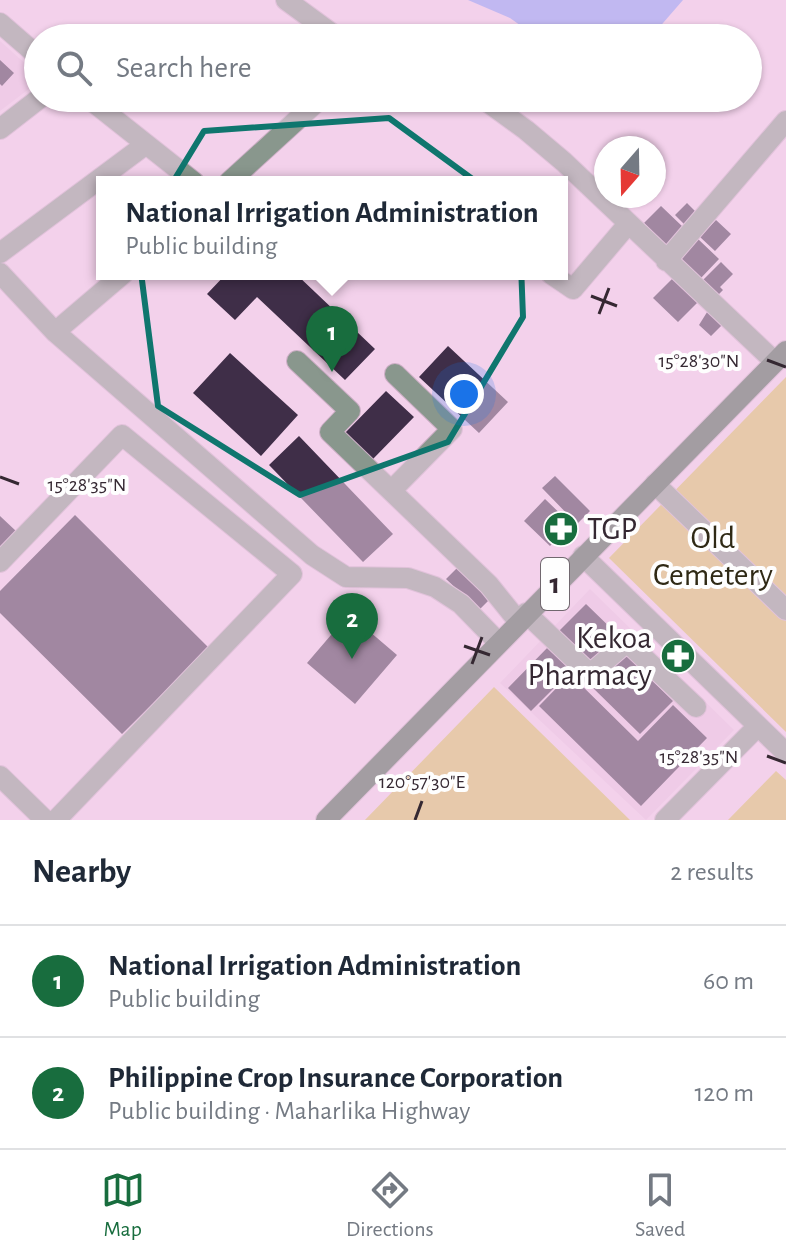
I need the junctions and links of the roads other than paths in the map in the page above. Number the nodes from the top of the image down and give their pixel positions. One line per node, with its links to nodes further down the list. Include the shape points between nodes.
1 (286, 0): 3 (street)
2 (0, 23): 4 (street)
3 (319, 24)
4 (24, 44)
5 (24, 110): 10 (street)
6 (105, 112): 11 (street)
7 (306, 112): 14 (street)
8 (501, 112): 16 (street)
9 (786, 121): 18 (street)
10 (0, 129)
11 (145, 145): 12 (street); 13 (street)
12 (103, 176)
13 (186, 176)
14 (236, 176)
15 (96, 181): 17 (street)
16 (628, 224): 18 (street); 21 (street, via 573,289)
17 (0, 253)
18 (666, 261): 23 (street)
19 (0, 273): 22 (street)
20 (116, 280): 22 (street)
21 (560, 280)
22 (55, 332): 32 (street, via 312,555 346,577 408,578 435,587 461,604)
23 (780, 356): 26 (main road, 1)
24 (297, 361): 27 (street, via 350,411 330,432)
25 (395, 374): 27 (street, via 452,429)
26 (655, 484): 28 (main road, 1); 30 (street)
27 (392, 490): 31 (street)
28 (583, 556): 31 (main road, 1); 34 (street)
29 (0, 562): 38 (street, via 122,435 292,574)
30 (786, 610)
31 (522, 617): 32 (main road, 1); 33 (street, via 590,674 627,642)
32 (498, 642): 39 (main road, 1)
33 (696, 707)
34 (758, 726): 35 (street); 40 (street)
35 (786, 753)
36 (0, 776): 37 (street)
37 (45, 820)
38 (56, 820)
39 (326, 820)
40 (665, 820)

